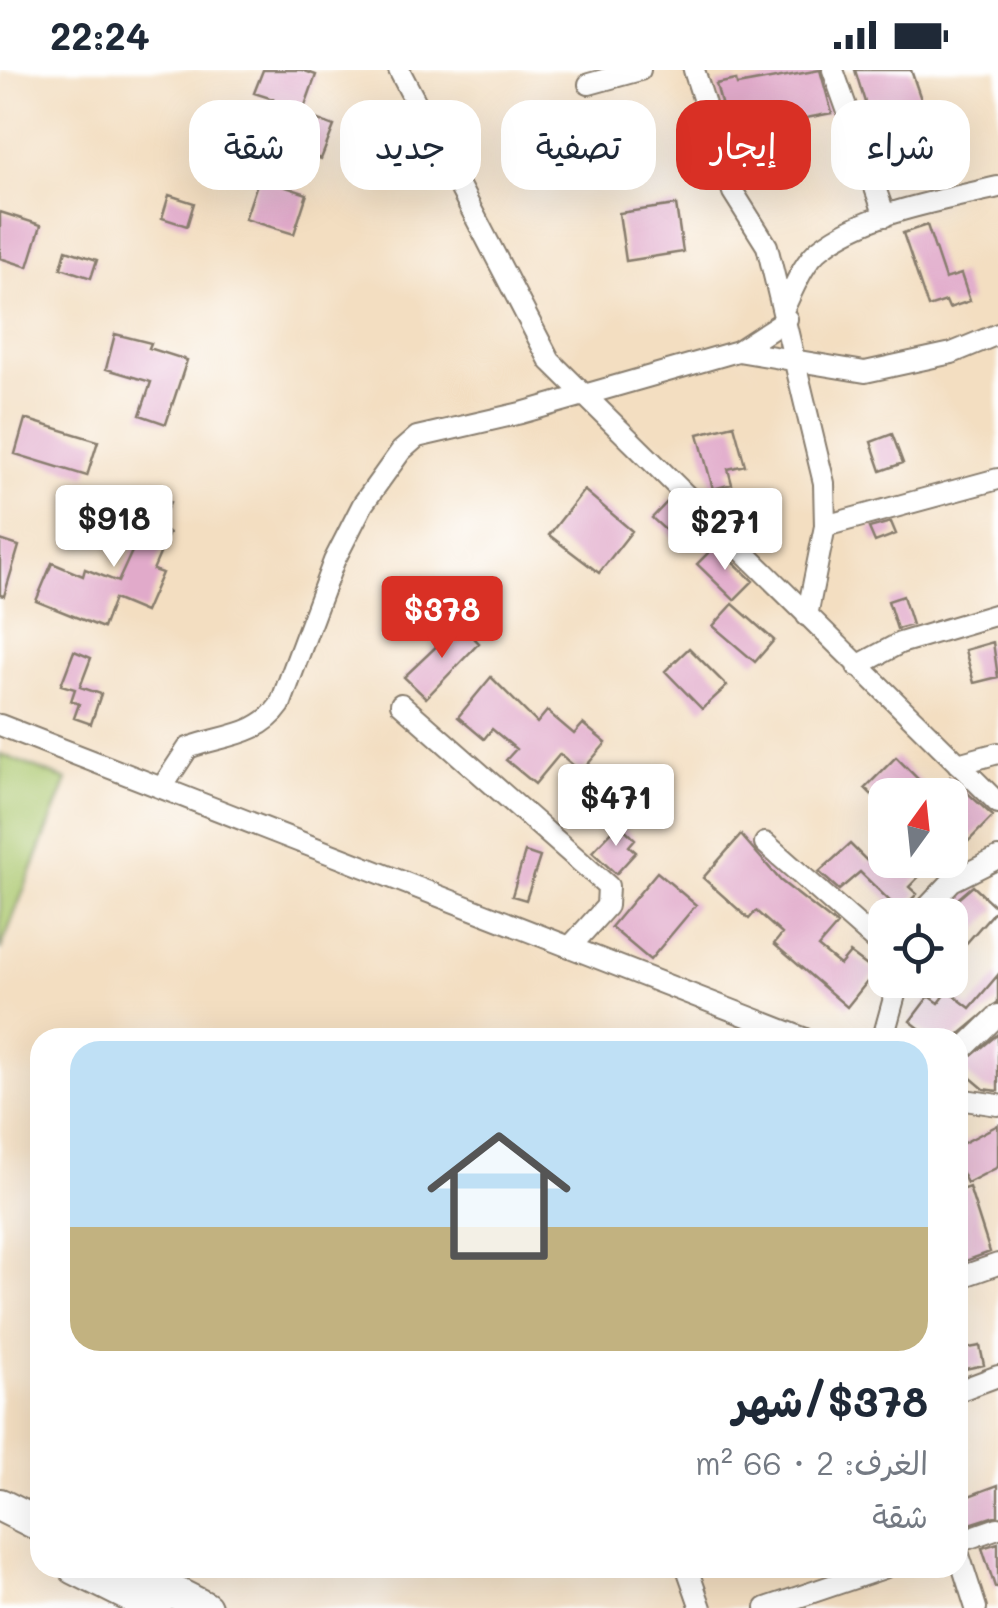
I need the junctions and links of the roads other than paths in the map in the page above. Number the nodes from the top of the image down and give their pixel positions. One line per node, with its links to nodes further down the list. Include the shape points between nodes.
1 (399, 70): 12 (street, via 550,361)
2 (640, 70): 5 (street)
3 (694, 70): 8 (street, via 714,145 732,192 768,246)
4 (834, 70): 7 (street)
5 (589, 84)
6 (998, 186): 7 (street)
7 (885, 216): 8 (street, via 820,248 804,267)
8 (786, 313): 10 (street); 11 (street)
9 (998, 334): 11 (street, via 898,368 865,372)
10 (738, 351): 11 (street); 12 (street)
11 (798, 362): 14 (street, via 824,483)
12 (584, 395): 16 (street); 22 (street, via 433,430 401,451 334,560 280,706 255,729 188,748)
13 (998, 479): 14 (street)
14 (825, 526): 16 (street)
15 (998, 614): 17 (street, via 900,643)
16 (807, 616): 17 (street)
17 (858, 666): 21 (street)
18 (400, 704): 28 (street, via 608,886 607,906)
19 (0, 724): 22 (street)
20 (998, 753): 21 (street)
21 (958, 764): 23 (street)
22 (162, 786): 28 (street)
23 (998, 803)
24 (765, 843): 27 (street)
25 (998, 858): 26 (street, via 952,881)
26 (936, 898)
27 (868, 934)
28 (570, 947): 31 (street)
29 (894, 998): 32 (street)
30 (998, 1015): 33 (street)
31 (777, 1028)
32 (887, 1028)
33 (968, 1044)
34 (968, 1101): 35 (street)
35 (998, 1106)
36 (998, 1264): 37 (street)
37 (968, 1274)
38 (998, 1376): 39 (street)
39 (968, 1387)
40 (0, 1504): 41 (main road)
41 (30, 1520)
42 (998, 1528): 44 (street)
43 (0, 1530): 45 (main road)
44 (968, 1538)
45 (30, 1545)
46 (95, 1578): 51 (main road)
47 (145, 1578): 52 (main road)
48 (690, 1578): 53 (street)
49 (830, 1578): 54 (street)
50 (966, 1578): 55 (street)
51 (156, 1608)
52 (205, 1608)
53 (701, 1608)
54 (766, 1608)
55 (976, 1608)

